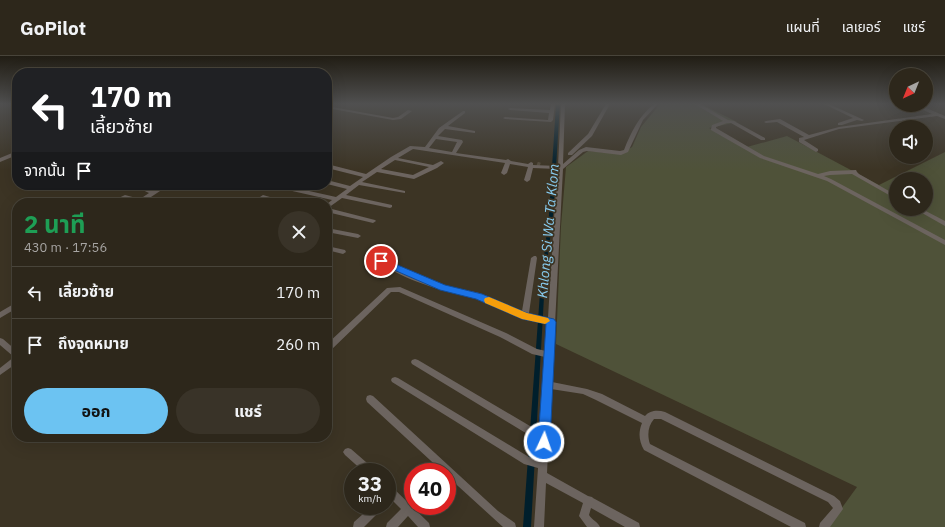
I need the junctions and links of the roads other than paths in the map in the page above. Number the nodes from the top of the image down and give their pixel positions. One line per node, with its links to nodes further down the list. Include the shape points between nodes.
1 (558, 126): 24 (street)
2 (595, 126): 24 (street)
3 (637, 126): 24 (street, via 624,152 586,149)
4 (714, 126): 28 (street, via 713,129 762,157)
5 (739, 126): 12 (street)
6 (789, 126): 11 (street)
7 (853, 126): 11 (street)
8 (444, 127): 9 (street); 10 (street)
9 (473, 132)
10 (434, 137): 13 (street); 15 (street, via 460,141)
11 (808, 137): 14 (street, via 801,141)
12 (763, 139)
13 (426, 149): 15 (street); 17 (street, via 412,147)
14 (816, 150)
15 (453, 154): 19 (street)
16 (12, 155): 18 (street)
17 (393, 158): 23 (street); 25 (street)
18 (0, 160)
19 (508, 162): 21 (street); 26 (street)
20 (441, 163): 23 (street)
21 (536, 165): 24 (street); 29 (street)
22 (332, 167): 27 (street)
23 (435, 167): 25 (street, via 414,178)
24 (560, 167): 59 (street)
25 (376, 170): 27 (street)
26 (504, 173)
27 (367, 176): 31 (street)
28 (819, 176): 38 (street, via 854,171); 51 (street)
29 (527, 180)
30 (332, 183): 32 (street)
31 (358, 183): 32 (street); 36 (street)
32 (351, 188): 42 (street)
33 (148, 190): 37 (street)
34 (158, 190): 37 (street)
35 (299, 190): 42 (street)
36 (403, 192)
37 (153, 193): 40 (street)
38 (889, 193)
39 (263, 197): 41 (street)
40 (145, 198)
41 (267, 198)
42 (339, 198): 43 (street); 44 (street)
43 (332, 203)
44 (390, 206)
45 (332, 211): 47 (street)
46 (931, 216): 48 (street)
47 (373, 221)
48 (945, 224)
49 (332, 231): 50 (street)
50 (358, 236)
51 (945, 244)
52 (332, 249): 53 (street)
53 (343, 252)
54 (376, 252): 58 (street, via 387,265 443,288 478,296)
55 (534, 258): 58 (street)
56 (12, 308): 57 (street)
57 (0, 315)
58 (529, 318): 59 (street)
59 (547, 321): 63 (street)
60 (0, 341): 62 (street)
61 (332, 344): 63 (street, via 388,290 395,288)
62 (12, 351)
63 (543, 354): 68 (street)
64 (415, 362): 71 (street, via 527,429)
65 (12, 363): 66 (street)
66 (0, 372)
67 (395, 380): 74 (street)
68 (547, 385): 70 (street, via 584,391); 71 (street)
69 (370, 399): 84 (street)
70 (646, 421): 88 (street, via 644,429 647,447); 89 (street, via 652,415 662,415 831,500 837,504 838,509)
71 (541, 434): 74 (street)
72 (348, 452): 73 (street)
73 (361, 463)
74 (537, 466): 76 (street); 85 (street)
75 (396, 499): 77 (street)
76 (589, 500): 86 (street, via 584,516); 87 (street)
77 (404, 506)
78 (404, 513): 82 (street)
79 (369, 515): 81 (street)
80 (413, 515): 83 (street)
81 (357, 525)
82 (391, 527)
83 (424, 527)
84 (511, 527)
85 (538, 527)
86 (595, 527)
87 (635, 527)
88 (801, 527)
89 (824, 527)

